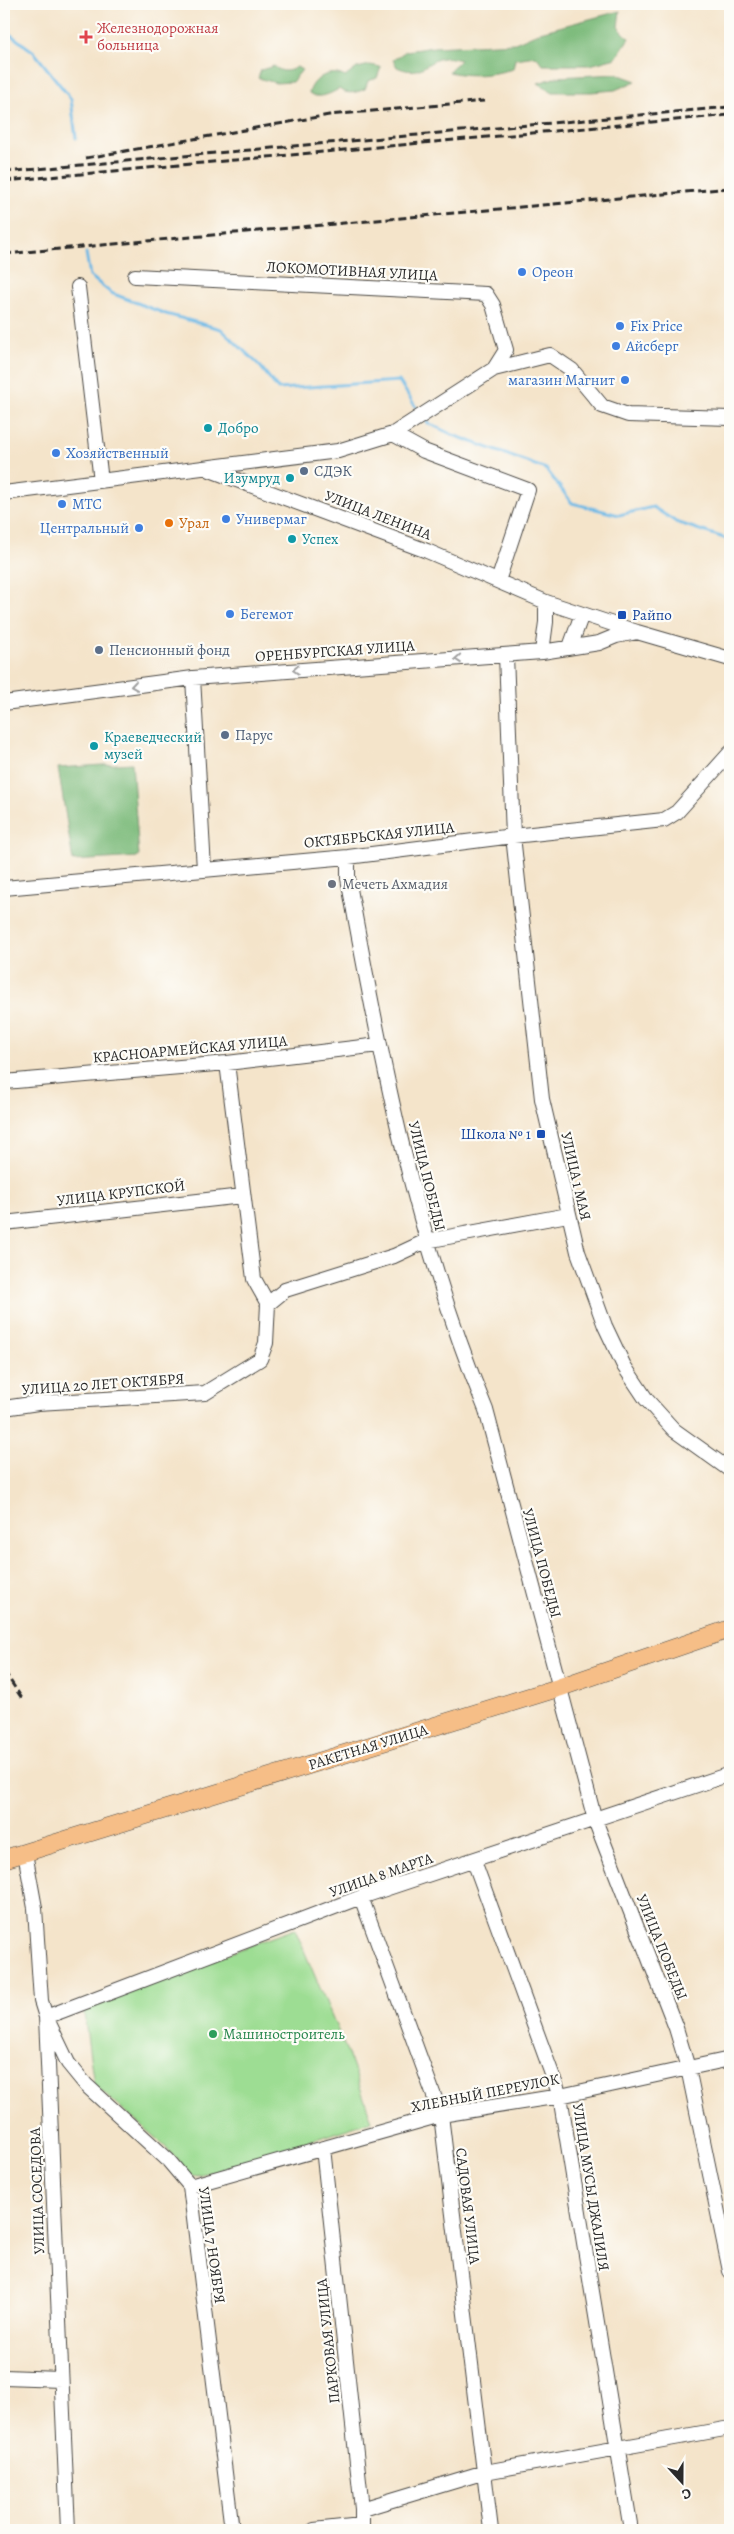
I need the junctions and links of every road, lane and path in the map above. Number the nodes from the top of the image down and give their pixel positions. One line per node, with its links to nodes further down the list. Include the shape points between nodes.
1 (135, 276): 3 (street, ЛОКОМОТИВНАЯ УЛИЦА, via 486,294 493,305 506,350)
2 (78, 287): 7 (street)
3 (494, 369): 4 (street, via 550,354 572,370 602,406 628,415); 5 (street)
4 (730, 418)
5 (393, 434): 6 (street, via 338,451); 9 (street, via 424,451 528,490)
6 (207, 469): 7 (street, УЛИЦА ЛЕНИНА); 9 (street, УЛИЦА ЛЕНИНА)
7 (101, 481): 8 (street, УЛИЦА ЛЕНИНА)
8 (4, 493)
9 (498, 581): 10 (street, УЛИЦА ЛЕНИНА)
10 (546, 602): 11 (street, УЛИЦА ЛЕНИНА); 14 (street)
11 (582, 614): 12 (street, УЛИЦА ЛЕНИНА); 13 (street)
12 (637, 632): 13 (street, ОРЕНБУРГСКАЯ УЛИЦА); 16 (street, УЛИЦА ЛЕНИНА)
13 (570, 647): 14 (street, ОРЕНБУРГСКАЯ УЛИЦА)
14 (542, 652): 15 (street, ОРЕНБУРГСКАЯ УЛИЦА)
15 (506, 655): 17 (street, ОРЕНБУРГСКАЯ УЛИЦА, one-way to 17); 20 (street, УЛИЦА 1 МАЯ)
16 (730, 659)
17 (193, 678): 18 (street, ОРЕНБУРГСКАЯ УЛИЦА, one-way to 18); 22 (street)
18 (4, 703)
19 (730, 753): 20 (street, ОКТЯБРЬСКАЯ УЛИЦА, via 677,812 664,820)
20 (513, 836): 21 (street, ОКТЯБРЬСКАЯ УЛИЦА); 28 (street, УЛИЦА 1 МАЯ, via 542,1099)
21 (348, 857): 22 (street, ОКТЯБРЬСКАЯ УЛИЦА); 24 (street, УЛИЦА ПОБЕДЫ, via 348,878)
22 (204, 869): 23 (street, ОКТЯБРЬСКАЯ УЛИЦА)
23 (4, 888)
24 (379, 1045): 25 (street, КРАСНОАРМЕЙСКАЯ УЛИЦА); 30 (street, УЛИЦА ПОБЕДЫ)
25 (227, 1063): 26 (street, КРАСНОАРМЕЙСКАЯ УЛИЦА); 27 (street)
26 (4, 1082)
27 (242, 1196): 29 (street, УЛИЦА КРУПСКОЙ); 31 (street, via 254,1279)
28 (568, 1215): 30 (street); 33 (street, УЛИЦА 1 МАЯ, via 589,1286 624,1366 646,1399 674,1430)
29 (4, 1223)
30 (426, 1241): 31 (street, via 394,1256 285,1290); 35 (street, УЛИЦА ПОБЕДЫ, via 461,1348 486,1410)
31 (268, 1304): 32 (street, УЛИЦА 20 ЛЕТ ОКТЯБРЯ, via 266,1343 260,1359 205,1394 38,1403)
32 (4, 1408)
33 (730, 1470)
34 (730, 1630): 35 (main road, РАКЕТНАЯ УЛИЦА)
35 (558, 1688): 37 (street, УЛИЦА ПОБЕДЫ); 38 (main road, РАКЕТНАЯ УЛИЦА)
36 (730, 1774): 37 (street, УЛИЦА 8 МАРТА)
37 (595, 1820): 40 (street, УЛИЦА 8 МАРТА); 44 (street, УЛИЦА ПОБЕДЫ, via 676,2028)
38 (25, 1853): 39 (main road, РАКЕТНАЯ УЛИЦА); 42 (street, УЛИЦА СОСЕДОВА, via 35,1908 41,2001)
39 (4, 1859)
40 (474, 1861): 41 (street, УЛИЦА 8 МАРТА); 45 (street, УЛИЦА МУСЫ ДЖАЛИЛЯ)
41 (362, 1898): 42 (street, УЛИЦА 8 МАРТА); 46 (street, САДОВАЯ УЛИЦА)
42 (46, 2017): 48 (street, УЛИЦА 7 НОЯБРЯ, via 68,2063 86,2085 168,2160); 51 (street, УЛИЦА СОСЕДОВА)
43 (730, 2059): 44 (street, ХЛЕБНЫЙ ПЕРЕУЛОК)
44 (688, 2068): 45 (street, ХЛЕБНЫЙ ПЕРЕУЛОК); 49 (street, УЛИЦА ПОБЕДЫ)
45 (560, 2096): 46 (street, ХЛЕБНЫЙ ПЕРЕУЛОК); 53 (street, УЛИЦА МУСЫ ДЖАЛИЛЯ)
46 (440, 2115): 47 (street, ХЛЕБНЫЙ ПЕРЕУЛОК); 54 (street, САДОВАЯ УЛИЦА)
47 (323, 2148): 48 (street, ХЛЕБНЫЙ ПЕРЕУЛОК); 55 (street, ПАРКОВАЯ УЛИЦА)
48 (190, 2186): 58 (street, УЛИЦА 7 НОЯБРЯ)
49 (730, 2271)
50 (4, 2377): 51 (street)
51 (61, 2379): 57 (street, УЛИЦА СОСЕДОВА)
52 (730, 2428): 53 (street)
53 (617, 2449): 54 (street); 61 (street, УЛИЦА МУСЫ ДЖАЛИЛЯ)
54 (485, 2472): 55 (street); 60 (street, САДОВАЯ УЛИЦА)
55 (362, 2509): 56 (street, ПАРКОВАЯ УЛИЦА)
56 (362, 2528): 59 (street)
57 (68, 2530)
58 (232, 2530)
59 (314, 2530)
60 (491, 2530)
61 (631, 2530)

